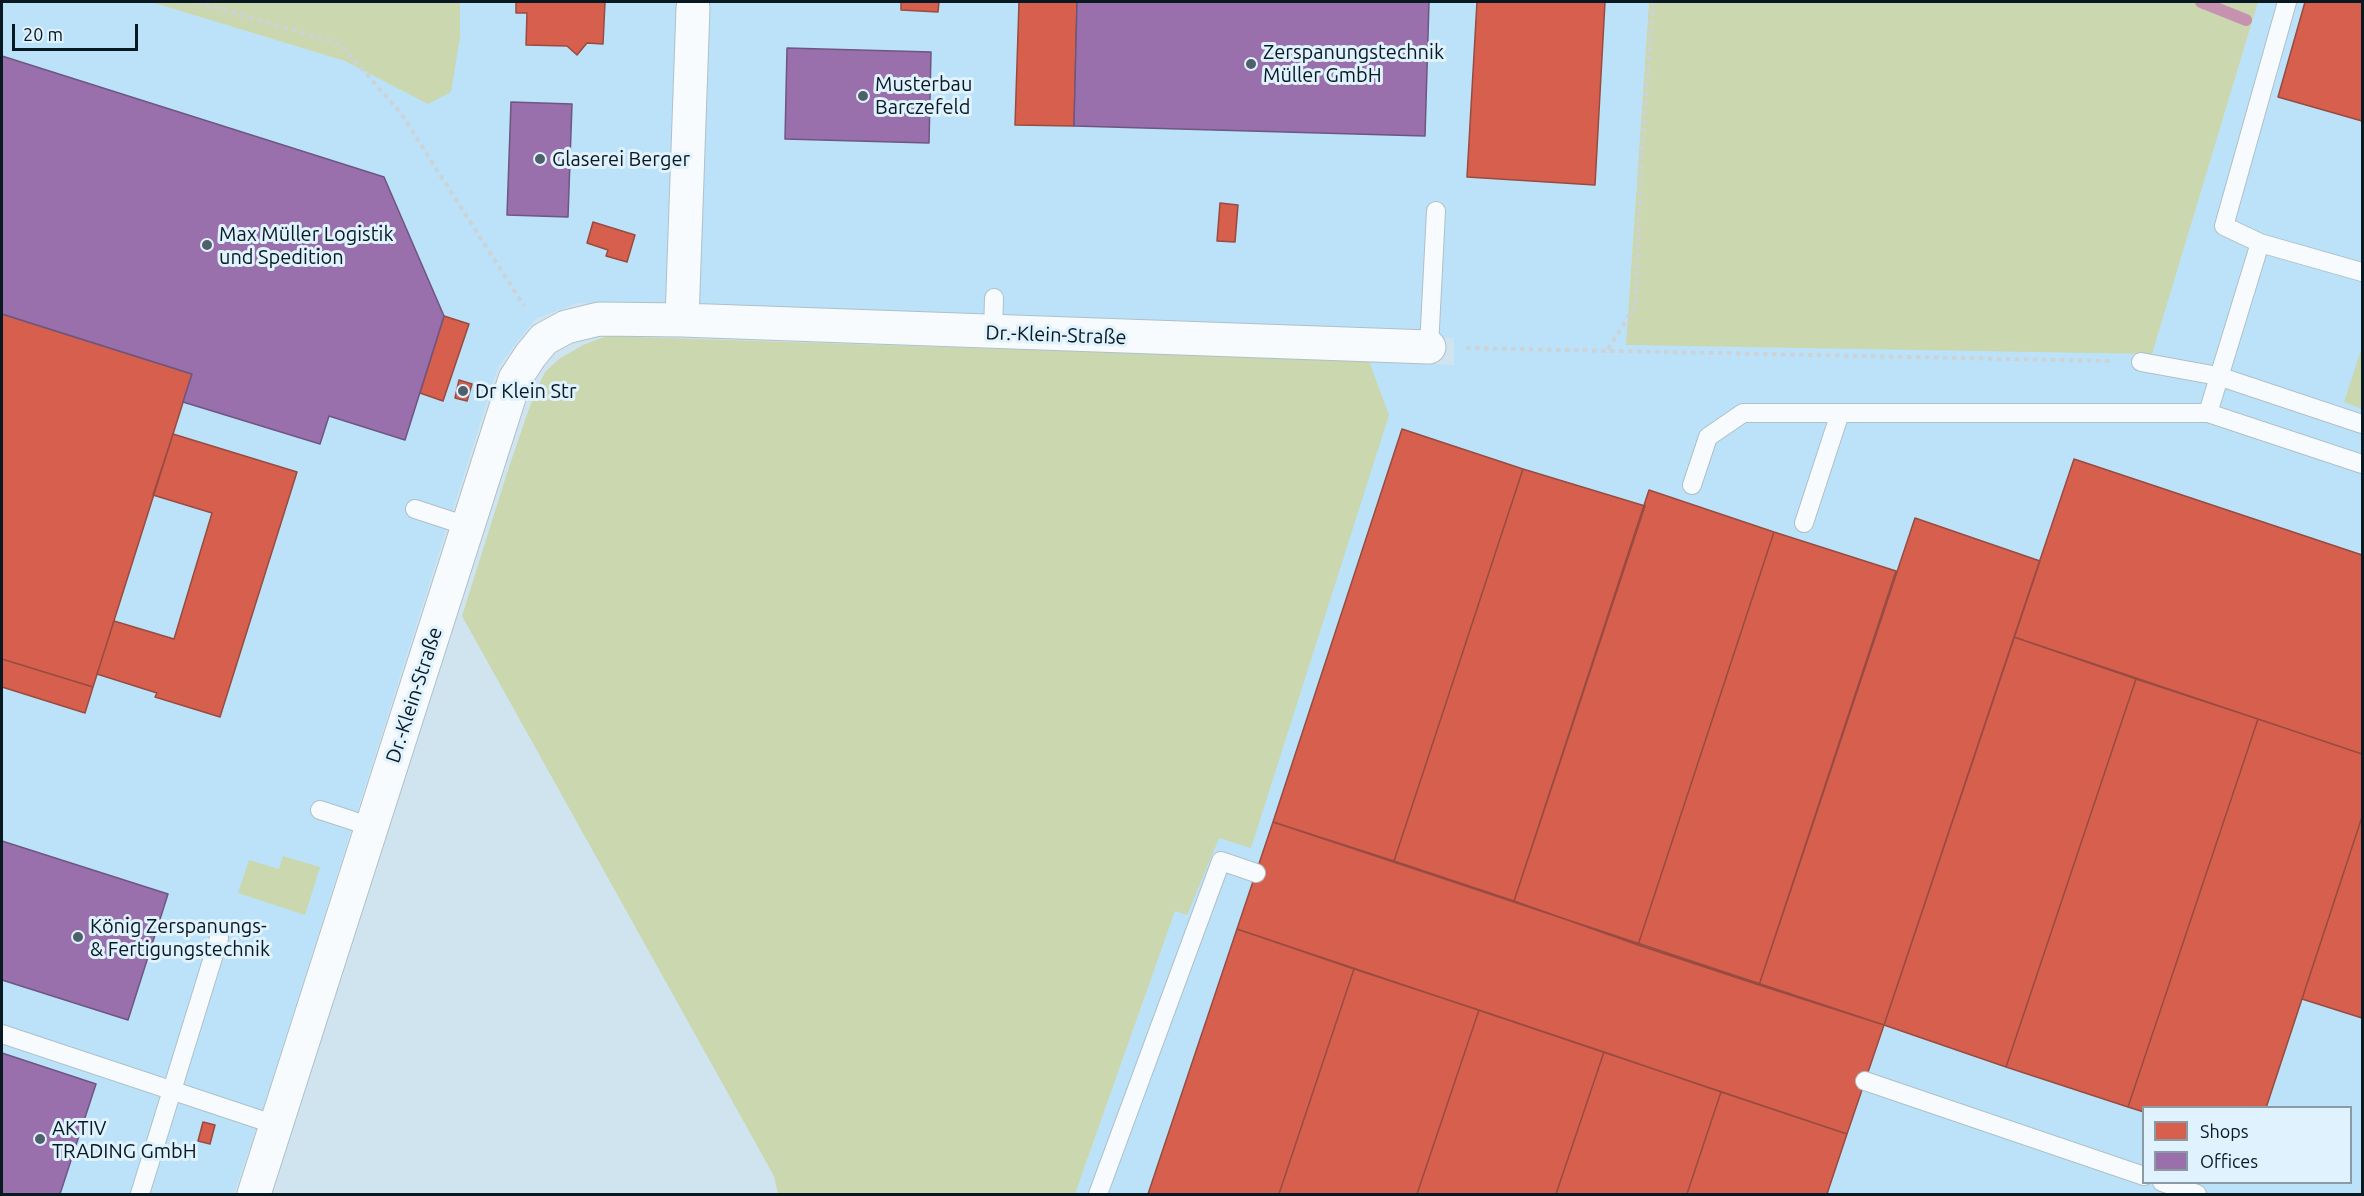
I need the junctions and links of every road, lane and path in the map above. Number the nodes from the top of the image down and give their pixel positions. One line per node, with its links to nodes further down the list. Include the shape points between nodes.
1 (196, 2): 11 (path, via 340,44 400,112)
2 (1653, 2): 13 (path, via 1636,305)
3 (2287, 2): 6 (lane, via 2224,226)
4 (693, 8): 9 (street)
5 (1436, 211): 12 (lane)
6 (2260, 243): 7 (lane); 15 (lane)
7 (2362, 272)
8 (994, 298): 10 (lane)
9 (682, 320): 10 (street, Dr.-Klein-Straße); 11 (street, Dr.-Klein-Straße, via 599,319 566,327)
10 (993, 333): 12 (street, Dr.-Klein-Straße)
11 (544, 339): 23 (street, Dr.-Klein-Straße, via 515,378)
12 (1430, 347): 13 (path)
13 (1608, 350): 14 (path)
14 (2141, 362): 15 (lane)
15 (2218, 376): 17 (lane); 18 (lane)
16 (1840, 413): 17 (lane); 20 (lane, via 1743,413 1708,437); 22 (lane)
17 (2208, 413): 19 (lane)
18 (2362, 424)
19 (2362, 464)
20 (1692, 485)
21 (416, 509): 23 (lane)
22 (1804, 523)
23 (467, 526): 25 (street, Dr.-Klein-Straße)
24 (320, 810): 25 (lane)
25 (372, 827): 31 (street, Dr.-Klein-Straße)
26 (1256, 873): 36 (lane, via 1221,861)
27 (219, 938): 30 (lane)
28 (2, 1035): 30 (lane)
29 (1865, 1081): 32 (lane)
30 (172, 1089): 31 (lane); 34 (lane)
31 (276, 1125): 35 (street, Dr.-Klein-Straße)
32 (2142, 1175)
33 (2168, 1184): 37 (lane)
34 (140, 1194)
35 (254, 1194)
36 (1098, 1194)
37 (2197, 1194)

